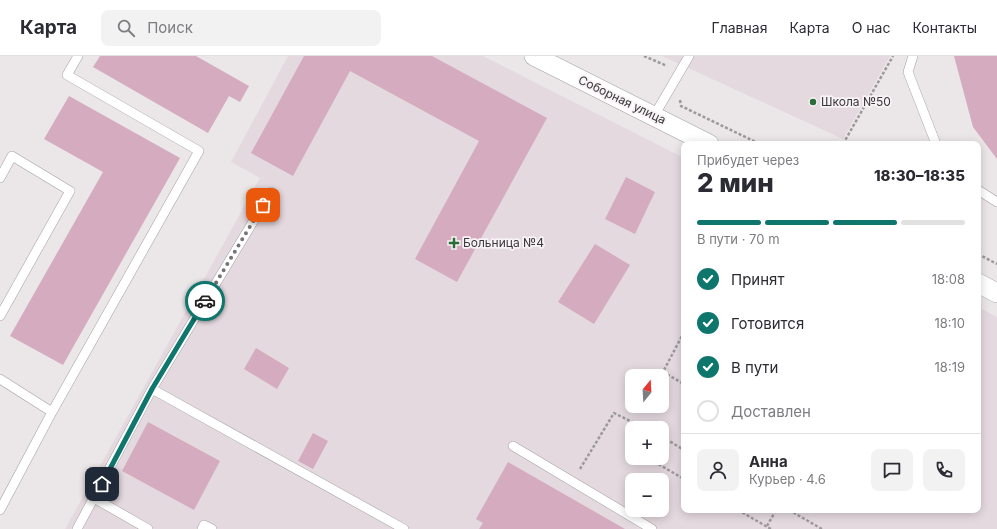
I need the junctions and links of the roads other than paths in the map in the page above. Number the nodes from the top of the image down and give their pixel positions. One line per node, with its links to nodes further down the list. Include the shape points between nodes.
1 (78, 56): 17 (lane, via 67,75 199,151)
2 (534, 56): 5 (street, Соборная улица)
3 (913, 56): 7 (lane, via 908,72)
4 (688, 57): 5 (lane)
5 (654, 116): 6 (street, Соборная улица)
6 (703, 141)
7 (935, 141)
8 (0, 178): 14 (lane, via 12,156 70,191)
9 (271, 192): 16 (lane)
10 (981, 192): 11 (lane)
11 (997, 202)
12 (981, 285): 13 (street)
13 (997, 293)
14 (0, 316)
15 (0, 379): 17 (lane)
16 (152, 389): 19 (lane); 25 (lane)
17 (52, 412): 20 (lane)
18 (513, 446): 26 (lane)
19 (94, 498): 21 (lane); 22 (lane)
20 (0, 510)
21 (77, 529)
22 (148, 529)
23 (202, 529): 24 (lane, via 204,525)
24 (212, 529)
25 (404, 529)
26 (652, 529)

